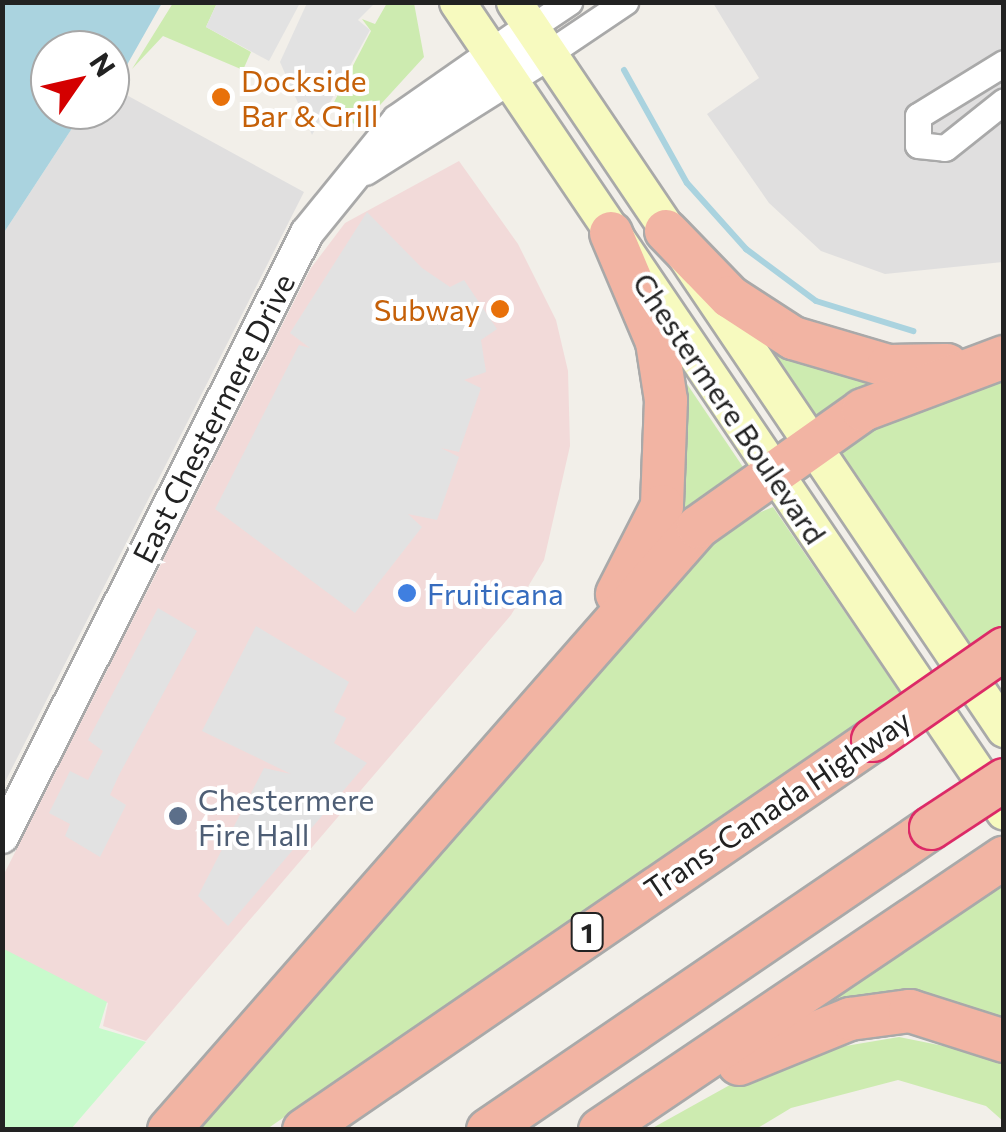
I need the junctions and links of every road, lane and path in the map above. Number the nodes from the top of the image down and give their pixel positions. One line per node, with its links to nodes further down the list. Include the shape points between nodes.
1 (457, 2): 6 (main road, Chestermere Boulevard)
2 (569, 2): 4 (street)
3 (625, 2): 4 (street)
4 (532, 28): 6 (street, East Chestermere Drive); 8 (main road, Chestermere Boulevard)
5 (1004, 64): 7 (street, via 918,116 918,145 944,148)
6 (501, 66): 9 (main road, Chestermere Boulevard); 18 (street, East Chestermere Drive, via 398,121 307,233)
7 (1004, 101)
8 (666, 230): 10 (highway, via 730,296 822,350 888,366); 11 (main road, Chestermere Boulevard)
9 (611, 233): 12 (main road, Chestermere Boulevard); 14 (highway, via 657,342 666,400 662,506)
10 (1000, 358): 11 (highway, via 862,410)
11 (812, 448): 12 (highway); 15 (main road, Chestermere Boulevard)
12 (777, 477): 14 (highway, via 698,527); 17 (main road, Chestermere Boulevard)
13 (1004, 650): 22 (highway, Trans-Canada Highway / 1, bridge)
14 (587, 652): 21 (highway)
15 (1004, 730)
16 (1004, 780): 23 (highway, bridge)
17 (1004, 812)
18 (2, 837)
19 (986, 869): 24 (highway)
20 (1004, 1041): 25 (highway, via 910,1011 850,1019 783,1040)
21 (170, 1130)
22 (304, 1130)
23 (488, 1130)
24 (600, 1130)
25 (615, 1130)

